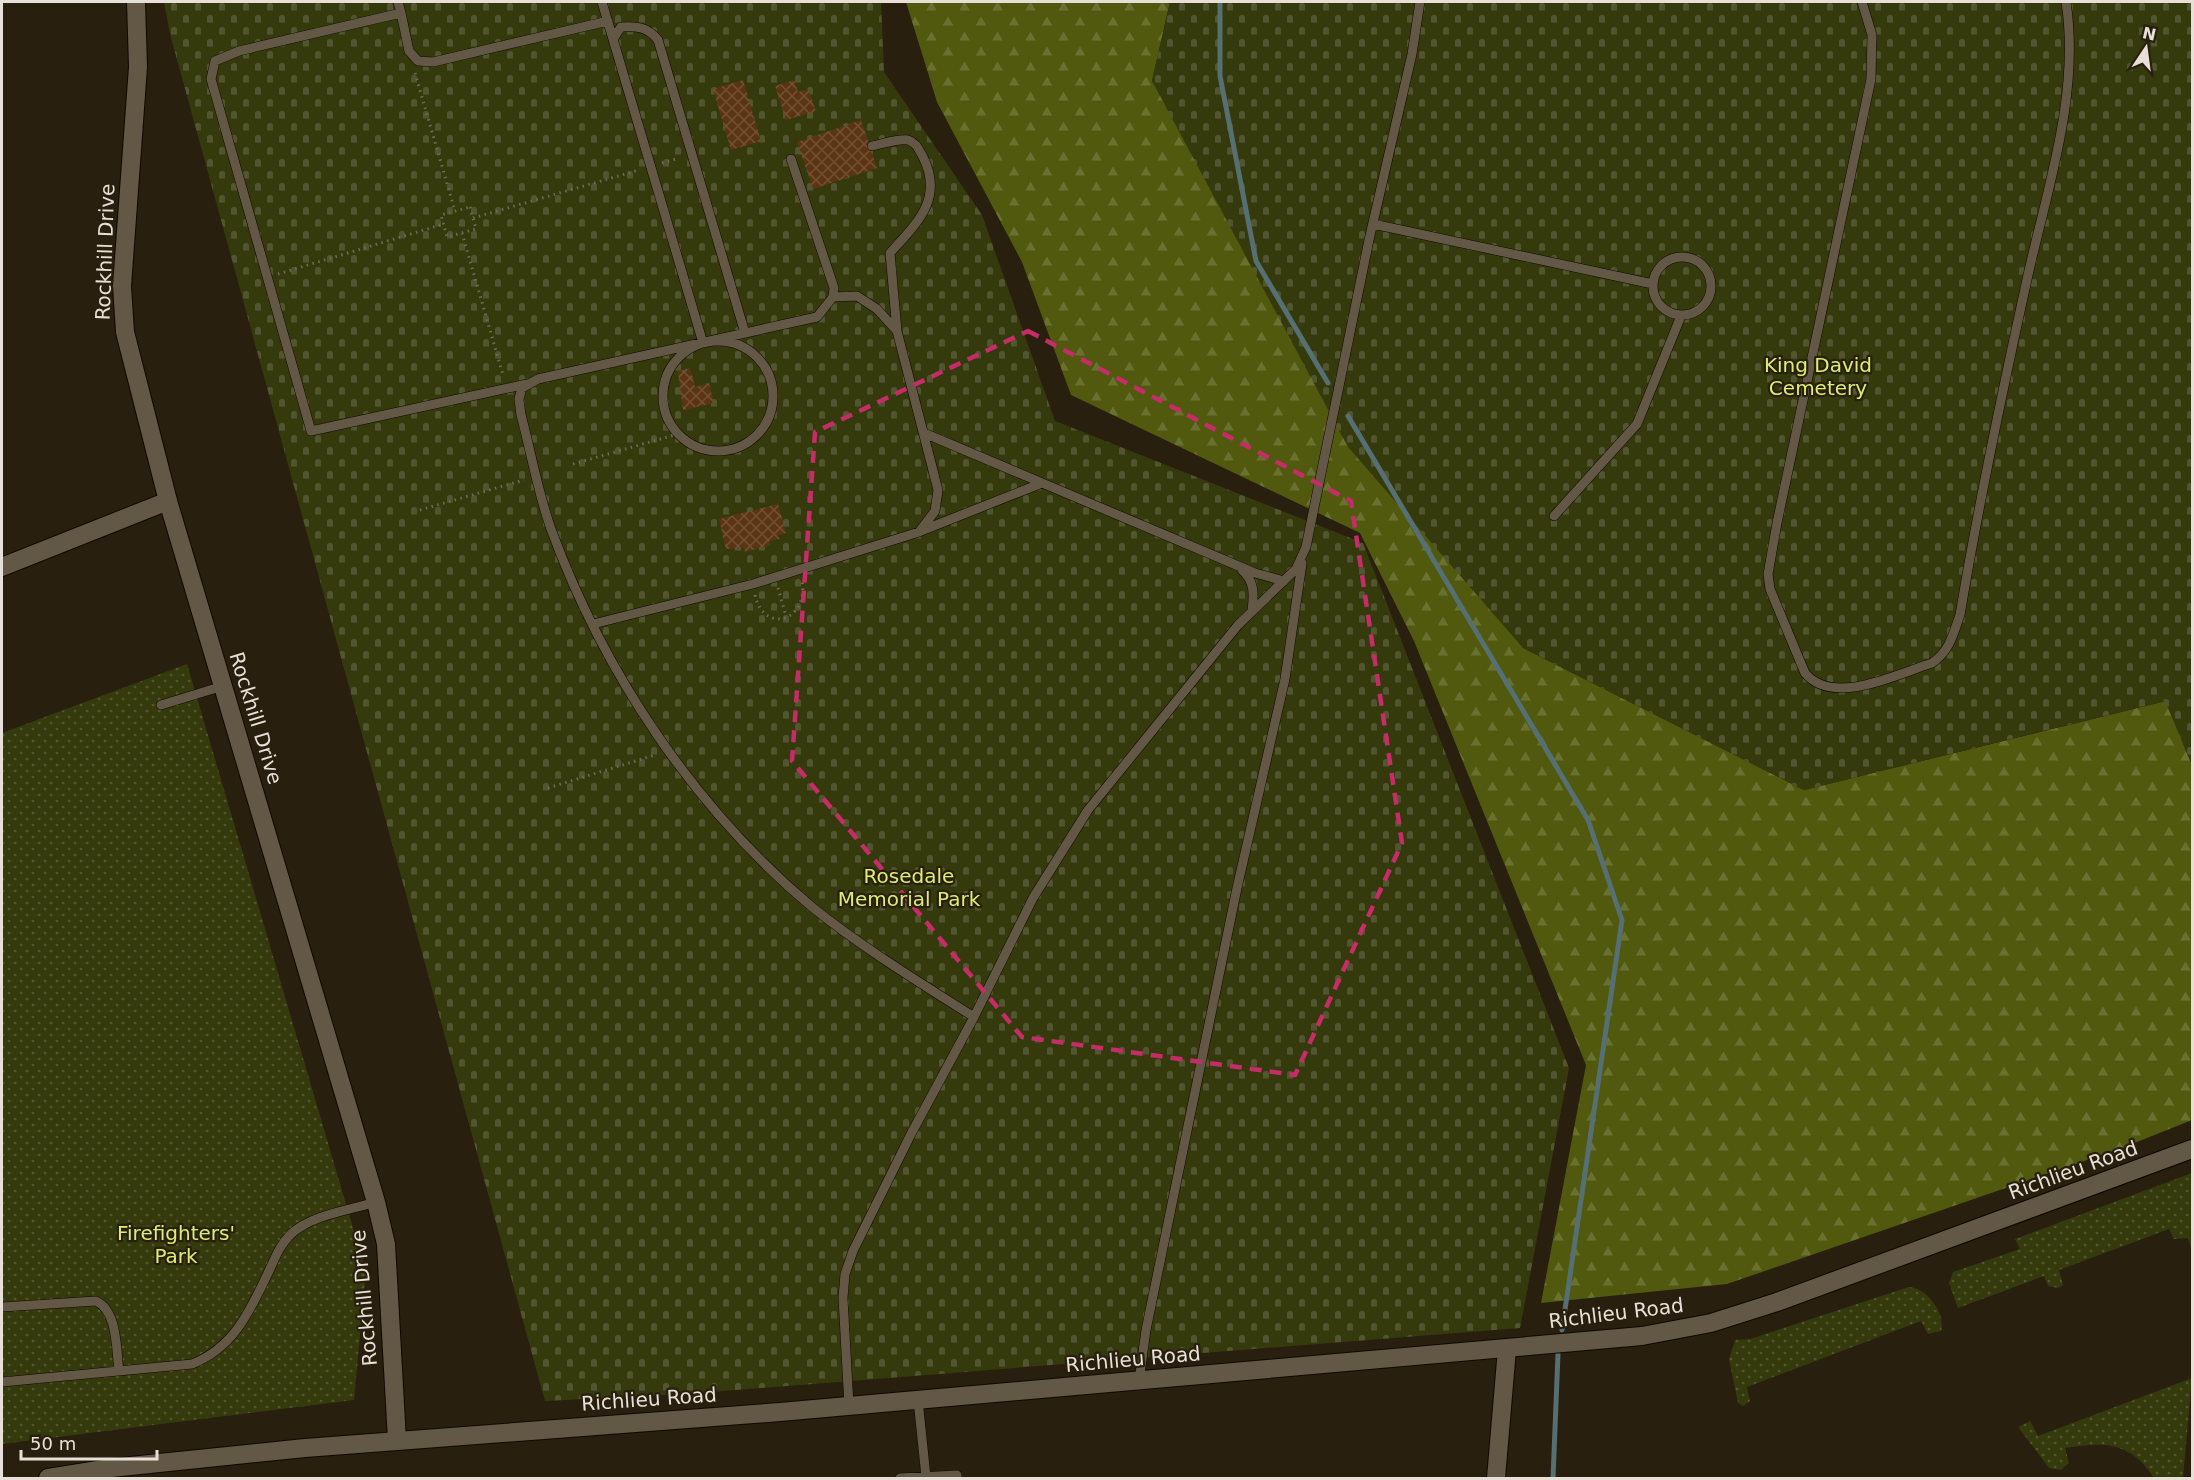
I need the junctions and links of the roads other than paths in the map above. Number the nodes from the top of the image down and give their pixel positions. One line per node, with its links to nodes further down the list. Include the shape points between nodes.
1 (136, 2): 23 (main road, Rockhill Drive, via 138,68 122,286 125,332)
2 (398, 2): 8 (lane)
3 (602, 2): 9 (lane)
4 (1420, 2): 13 (lane)
5 (1875, 2): 7 (lane)
6 (2066, 2): 7 (lane, via 2068,94 1957,625 1950,644 1932,663 1856,687 1836,689 1823,687 1805,674 1770,589 1768,574 1870,79 1872,35)
7 (1863, 3)
8 (401, 13): 9 (lane, via 409,51 418,61 433,62); 20 (lane, via 239,51 215,62 211,79 311,431)
9 (608, 21): 10 (lane)
10 (613, 39): 18 (lane, via 621,27 635,26 651,30 658,40); 19 (lane)
11 (872, 146): 17 (lane, via 907,140 917,145 928,168 932,193 919,221 890,253)
12 (791, 159): 15 (lane, via 834,288)
13 (1373, 224): 14 (lane); 26 (lane)
14 (1653, 284): 16 (lane, via 1657,302); 16 (lane, via 1660,267 1677,257 1697,261 1704,267 1711,286 1710,296 1699,310)
15 (833, 297): 17 (lane, via 857,296 877,309); 18 (lane, via 818,317)
16 (1681, 316): 24 (lane, via 1637,424)
17 (897, 331): 21 (lane)
18 (745, 333): 19 (lane)
19 (703, 342): 19 (lane, via 739,346 755,356 769,379 772,406 766,423 754,438 721,452 704,450 678,434 666,415 663,398 665,380 673,364); 20 (lane)
20 (527, 384): 31 (lane, via 519,399 551,528)
21 (924, 433): 22 (lane); 25 (lane, via 938,490 936,511)
22 (1042, 483): 25 (lane); 27 (lane)
23 (168, 501): 28 (main road); 32 (main road, Rockhill Drive)
24 (1554, 516)
25 (919, 532): 31 (lane, via 776,578)
26 (1303, 555): 29 (lane); 41 (lane, via 1286,679 1236,888)
27 (1238, 566): 29 (lane); 30 (lane, via 1250,578 1254,591)
28 (2, 567)
29 (1284, 581): 30 (lane)
30 (1252, 611): 34 (lane, via 1200,670 1059,852)
31 (593, 624): 34 (lane, via 632,697 668,751 744,843 857,942)
32 (223, 686): 33 (lane); 37 (main road, Rockhill Drive)
33 (161, 705)
34 (974, 1017): 44 (lane, via 911,1134 845,1274)
35 (2193, 1149): 36 (main road, Richlieu Road)
36 (2183, 1157): 39 (main road, Richlieu Road, via 1711,1323 1642,1336)
37 (376, 1203): 40 (lane, via 302,1226 291,1234 248,1315 235,1334 209,1357 192,1364); 45 (main road, Rockhill Drive, via 386,1244)
38 (2, 1307): 40 (lane, via 96,1301 104,1305 110,1314)
39 (1507, 1349): 41 (main road, Richlieu Road); 50 (main road)
40 (119, 1371): 42 (lane)
41 (1139, 1381): 43 (main road, Richlieu Road)
42 (2, 1382)
43 (918, 1400): 44 (main road, Richlieu Road); 46 (lane)
44 (849, 1406): 45 (main road, Richlieu Road)
45 (397, 1440): 47 (main road, Richlieu Road, via 243,1453)
46 (926, 1477): 48 (lane); 49 (lane, via 957,1475)
47 (48, 1479)
48 (900, 1479)
49 (957, 1479)
50 (1496, 1479)

